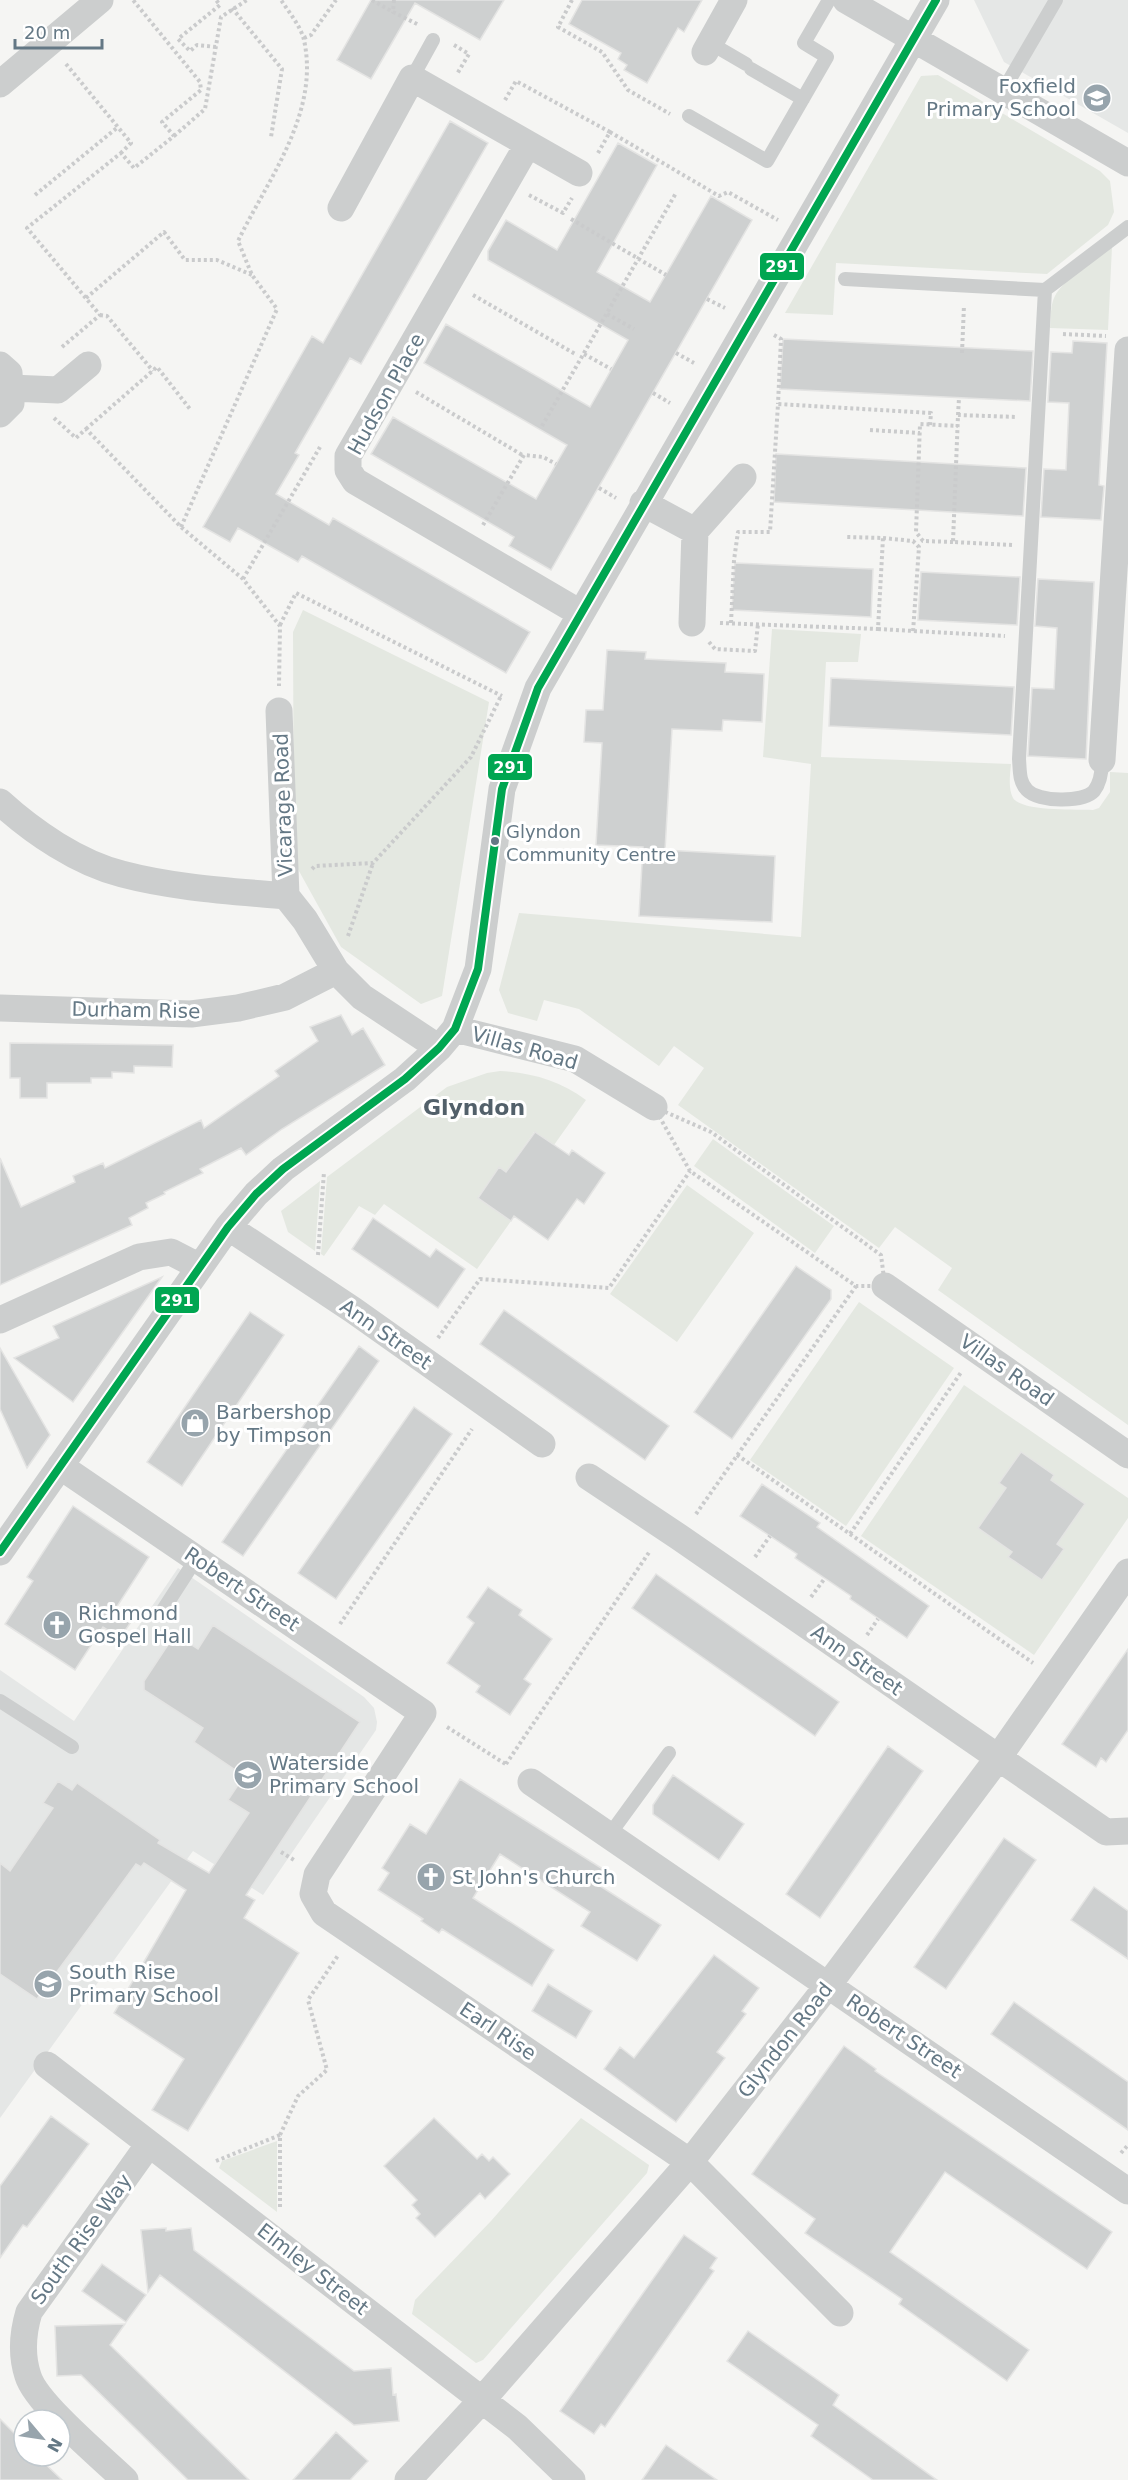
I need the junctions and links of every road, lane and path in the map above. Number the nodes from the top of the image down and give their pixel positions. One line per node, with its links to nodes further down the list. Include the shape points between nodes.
1 (100, 0): 19 (street)
2 (133, 0): 30 (path, via 200,82 201,90 162,122)
3 (216, 0): 20 (path, via 220,4 178,39 190,51 197,45)
4 (247, 0): 14 (path)
5 (282, 0): 16 (path)
6 (336, 0): 16 (path, via 311,35)
7 (372, 0): 15 (path)
8 (572, 0): 26 (path, via 558,27 602,52 628,90 681,120)
9 (734, 0): 21 (street)
10 (829, 0): 25 (lane, via 804,43 827,57)
11 (846, 0): 17 (street)
12 (936, 0): 17 (street)
13 (1056, 0): 24 (lane)
14 (232, 8): 20 (path, via 221,17); 31 (path, via 282,69)
15 (393, 12)
16 (304, 38): 44 (path, via 308,71 305,100 279,167 238,242)
17 (913, 39): 24 (street); 41 (street)
18 (433, 40): 22 (lane)
19 (49, 44): 23 (street); 28 (path)
20 (216, 47): 30 (path, via 206,110)
21 (708, 47): 25 (lane, via 749,66)
22 (412, 78): 27 (street); 39 (street)
23 (0, 84)
24 (1003, 91): 34 (street)
25 (803, 99): 26 (lane, via 767,161)
26 (691, 117)
27 (491, 124): 29 (path, via 516,81); 32 (street)
28 (118, 127): 33 (path, via 131,143); 38 (path)
29 (610, 132): 35 (path); 41 (path, via 719,196 728,192 778,220)
30 (174, 136): 33 (path, via 134,168)
31 (271, 137)
32 (528, 144): 35 (street); 36 (street, Hudson Place)
33 (121, 153): 50 (path, via 27,228)
34 (1128, 163)
35 (582, 175): 36 (path, via 563,213)
36 (507, 183): 47 (street, Hudson Place)
37 (676, 193): 43 (path)
38 (35, 195)
39 (340, 208)
40 (571, 219): 43 (path)
41 (807, 224): 53 (street)
42 (1128, 227): 49 (lane)
43 (639, 258): 45 (path); 51 (path)
44 (252, 275): 50 (path, via 217,260 185,260 164,232); 85 (path, via 277,309)
45 (666, 275)
46 (846, 279): 48 (lane)
47 (449, 281): 59 (path); 65 (street, Hudson Place)
48 (965, 286): 49 (lane); 58 (path)
49 (1046, 290): 55 (lane)
50 (86, 298): 52 (path)
51 (608, 314): 54 (path); 60 (path)
52 (100, 315): 57 (path); 63 (path, via 107,316)
53 (749, 322): 68 (path, via 781,339); 83 (street)
54 (634, 329)
55 (1042, 333): 56 (path); 72 (lane)
56 (1123, 343): 103 (street)
57 (57, 351)
58 (962, 353)
59 (577, 354)
60 (584, 354): 62 (path); 74 (path)
61 (88, 365): 66 (street, via 58,390)
62 (611, 369)
63 (153, 371): 69 (path, via 157,368); 76 (path)
64 (5, 377): 66 (street); 70 (street, via 11,403)
65 (393, 379): 80 (path); 92 (street, Hudson Place, via 348,456 348,470 355,482)
66 (43, 389): 76 (path, via 44,410 76,438)
67 (959, 398): 71 (path)
68 (778, 404): 73 (path, via 931,413); 94 (path, via 770,532 738,532)
69 (190, 409)
70 (0, 414)
71 (958, 415): 72 (path); 75 (path)
72 (1038, 418): 90 (lane)
73 (930, 424): 75 (path); 78 (path, via 920,424)
74 (542, 426)
75 (958, 426): 89 (path)
76 (86, 429): 85 (path)
77 (870, 430): 78 (path)
78 (920, 433): 89 (path, via 916,532 923,541)
79 (323, 441): 91 (path)
80 (524, 456): 81 (path, via 543,457); 84 (path)
81 (556, 464)
82 (744, 477): 86 (street)
83 (643, 503): 86 (street); 92 (street)
84 (483, 525)
85 (181, 527): 91 (path)
86 (695, 531): 93 (street)
87 (846, 537): 88 (path)
88 (883, 538): 97 (path); 98 (path, via 913,540 919,547)
89 (954, 542): 90 (path)
90 (1032, 546): 99 (lane)
91 (243, 579): 96 (path)
92 (580, 613): 100 (street)
93 (692, 623): 94 (path); 95 (path, via 715,649 755,651)
94 (731, 623): 95 (path)
95 (758, 624): 97 (path)
96 (280, 626): 101 (path, via 296,594); 102 (path)
97 (878, 630): 98 (path)
98 (913, 632): 99 (path)
99 (1026, 636): 103 (lane, via 1020,780 1028,792 1042,798 1080,799 1092,793 1100,782)
100 (538, 688): 101 (path); 109 (street, via 502,789 478,969)
101 (501, 696): 105 (path, via 471,757)
102 (279, 711): 106 (street, Vicarage Road)
103 (1102, 760)
104 (0, 802): 106 (street, via 62,849 120,873 185,886)
105 (373, 863): 106 (path, via 315,866); 107 (path)
106 (286, 896): 107 (street, Vicarage Road)
107 (336, 972): 108 (street, Durham Rise, via 285,997 191,1014); 109 (street, Vicarage Road, via 362,997)
108 (0, 1008)
109 (447, 1039): 110 (street, Villas Road, via 575,1059); 111 (street, via 405,1079)
110 (654, 1107): 112 (path); 116 (path, via 711,1132 880,1255)
111 (327, 1137): 113 (street, via 283,1169); 115 (path)
112 (690, 1171): 117 (path); 120 (path, via 609,1288 480,1279)
113 (228, 1227): 114 (street); 115 (street, Ann Street)
114 (200, 1267): 118 (street, via 171,1252 139,1257); 125 (street)
115 (316, 1285): 120 (street, Ann Street)
116 (885, 1286): 117 (path); 119 (street, Villas Road)
117 (856, 1287): 123 (path)
118 (0, 1320)
119 (978, 1349): 124 (street, Villas Road); 128 (path)
120 (423, 1360): 121 (street, Ann Street)
121 (488, 1406): 122 (street, Ann Street); 133 (path)
122 (542, 1444)
123 (737, 1455): 127 (path); 128 (path)
124 (1128, 1455)
125 (60, 1466): 129 (street); 130 (street, Robert Street)
126 (589, 1477): 127 (street, Ann Street)
127 (672, 1532): 139 (street, Ann Street); 140 (path)
128 (850, 1534): 134 (path)
129 (0, 1552)
130 (196, 1559): 132 (lane); 133 (street, Robert Street)
131 (1128, 1572): 134 (street, Glyndon Road)
132 (163, 1610)
133 (326, 1645): 136 (street, Robert Street)
134 (1055, 1678): 139 (street, Glyndon Road)
135 (0, 1701): 137 (lane)
136 (423, 1713): 140 (path); 144 (street, Earl Rise, via 317,1875 313,1894 324,1913)
137 (72, 1747)
138 (669, 1753): 143 (lane)
139 (998, 1758): 142 (street, Ann Street, via 1106,1832); 145 (street, Glyndon Road)
140 (506, 1764): 141 (path)
141 (531, 1782): 143 (street, Robert Street)
142 (1128, 1831)
143 (610, 1834): 145 (street, Robert Street)
144 (352, 1933): 147 (path, via 309,2000 327,2070 298,2096); 149 (street, Earl Rise)
145 (829, 1984): 149 (street, Glyndon Road); 151 (street, Robert Street)
146 (47, 2065): 148 (street, Elmley Street)
147 (280, 2134): 150 (path); 152 (path)
148 (149, 2144): 150 (street, Elmley Street); 155 (street, South Rise Way, via 29,2312 24,2343 28,2377 43,2402)
149 (690, 2162): 153 (street, Earl Rise); 154 (street, Glyndon Road)
150 (187, 2173): 152 (street, Elmley Street)
151 (1128, 2191)
152 (280, 2244): 154 (street, Elmley Street)
153 (840, 2313)
154 (482, 2400): 156 (street, Glyndon Road); 157 (street, Elmley Street, via 517,2427)
155 (125, 2480)
156 (408, 2480)
157 (572, 2480)

